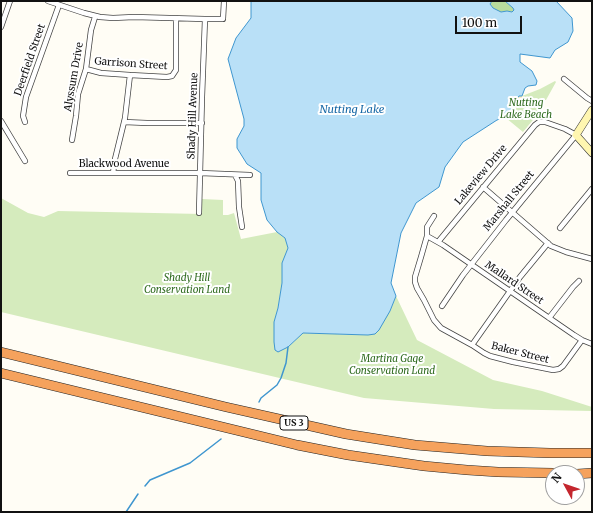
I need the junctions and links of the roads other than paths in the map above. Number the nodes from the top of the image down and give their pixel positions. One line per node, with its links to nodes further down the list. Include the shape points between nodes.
1 (10, 1): 8 (street)
2 (48, 1): 4 (street)
3 (224, 1): 7 (street, via 223,19)
4 (59, 5): 5 (street); 15 (street, Deerfield Street, via 26,96 23,116)
5 (95, 17): 6 (street); 9 (street, Alyssum Drive)
6 (176, 19): 7 (street); 10 (street, Garrison Street, via 177,60 174,74 166,77)
7 (205, 19): 17 (street, Shady Hill Avenue)
8 (1, 27)
9 (86, 69): 10 (street, Garrison Street); 19 (street, Alyssum Drive, via 78,94)
10 (130, 75): 16 (street)
11 (564, 79): 12 (street)
12 (592, 101)
13 (592, 110): 18 (street, Marshall Street)
14 (1, 121): 21 (street)
15 (25, 122)
16 (124, 122): 17 (street); 23 (street)
17 (202, 123): 24 (street, Shady Hill Avenue)
18 (576, 135): 20 (street); 27 (street, Lakeview Drive, via 565,129 539,122); 29 (street, Marshall Street)
19 (72, 140)
20 (592, 153)
21 (25, 161)
22 (70, 173): 23 (street, Blackwood Avenue)
23 (113, 173): 24 (street, Blackwood Avenue)
24 (200, 173): 25 (street, Blackwood Avenue); 30 (street, Shady Hill Avenue)
25 (235, 175): 26 (street, Blackwood Avenue); 32 (street, via 238,181)
26 (250, 175)
27 (483, 188): 29 (street); 35 (street, Lakeview Drive)
28 (592, 189): 33 (street)
29 (512, 212): 36 (street); 38 (street, Marshall Street)
30 (199, 213)
31 (434, 216): 34 (street, Baker Street, via 427,227)
32 (242, 227)
33 (560, 228)
34 (427, 236): 35 (street, Mallard Street); 45 (street, Baker Street, via 415,277 416,285 437,324 443,330)
35 (438, 242): 38 (street, Mallard Street)
36 (548, 243): 37 (street, via 566,252); 40 (street)
37 (592, 258)
38 (471, 264): 40 (street, Mallard Street); 41 (street, Marshall Street)
39 (579, 281): 42 (street)
40 (509, 291): 42 (street, Mallard Street); 45 (street)
41 (442, 306)
42 (549, 318): 43 (street, Mallard Street)
43 (582, 340): 44 (street, Mallard Street); 45 (street, Baker Street, via 568,361 559,369 490,356)
44 (592, 344)
45 (472, 345)
46 (1, 352): 48 (highway, US 3, via 346,434 415,445 487,451)
47 (1, 373): 49 (highway, US 3, via 348,455 424,466)
48 (592, 453)
49 (545, 474)

